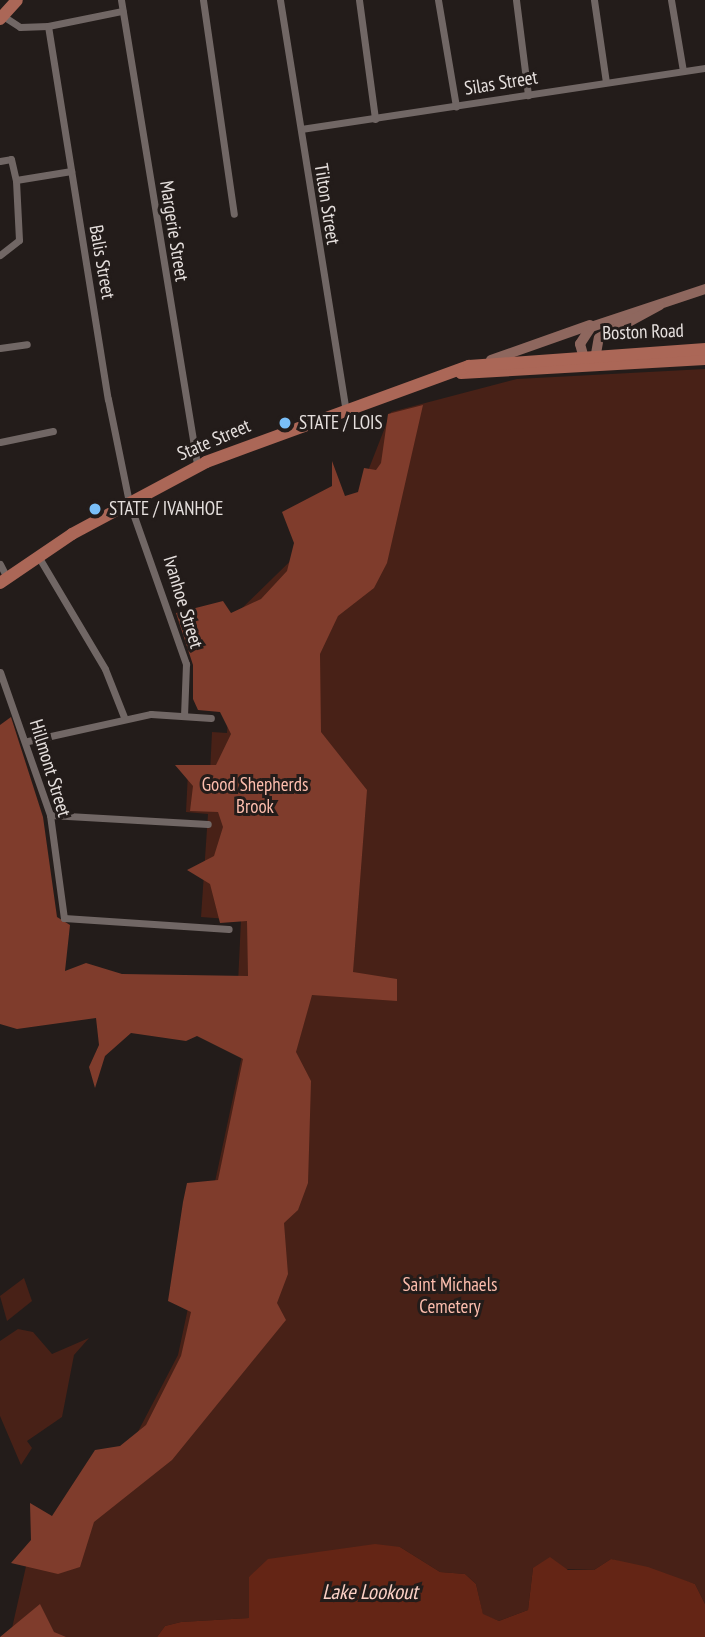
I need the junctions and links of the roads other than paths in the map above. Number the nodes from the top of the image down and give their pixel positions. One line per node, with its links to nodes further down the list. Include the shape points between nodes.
1 (18, 0): 11 (main road)
2 (121, 0): 10 (street, Margerie Street)
3 (203, 0): 23 (street)
4 (280, 0): 19 (street, Tilton Street)
5 (359, 0): 18 (street)
6 (438, 0): 17 (street)
7 (516, 0): 16 (street)
8 (594, 0): 15 (street)
9 (671, 0): 14 (street)
10 (122, 11): 12 (street); 38 (street, Margerie Street)
11 (2, 17): 12 (street, via 20,27)
12 (48, 26): 21 (street, Balis Street)
13 (705, 68): 14 (street, Silas Street)
14 (683, 71): 15 (street, Silas Street)
15 (606, 82): 16 (street, Silas Street)
16 (528, 95): 17 (street, Silas Street)
17 (456, 106): 18 (street, Silas Street)
18 (374, 119): 19 (street, Silas Street)
19 (301, 129): 35 (street, Tilton Street)
20 (0, 161): 22 (street, via 11,159)
21 (71, 171): 22 (street); 39 (street, Balis Street)
22 (16, 180): 24 (street, via 19,240)
23 (234, 214)
24 (0, 255)
25 (705, 289): 26 (main road)
26 (660, 305): 27 (main road); 31 (main road, via 599,338)
27 (599, 322): 31 (main road, via 582,338); 33 (main road)
28 (27, 344): 29 (street)
29 (0, 348)
30 (705, 349): 31 (main road, Boston Road)
31 (589, 359): 32 (main road, Boston Road); 33 (main road, State Street); 34 (main road, State Street)
32 (705, 359)
33 (491, 360): 34 (main road, State Street)
34 (461, 373): 35 (main road, State Street)
35 (346, 412): 38 (main road, State Street)
36 (53, 431): 37 (street)
37 (0, 442)
38 (197, 466): 39 (main road, State Street)
39 (129, 502): 40 (main road, State Street); 44 (street, Ivanhoe Street, via 186,664)
40 (38, 556): 42 (main road, State Street); 45 (street, via 105,669)
41 (0, 564): 42 (street)
42 (3, 580)
43 (0, 672): 47 (street, Hillmont Street)
44 (184, 716): 45 (street); 46 (street)
45 (124, 717): 47 (street)
46 (211, 718)
47 (28, 741): 48 (street, Hillmont Street)
48 (50, 815): 49 (street); 50 (street, Hillmont Street, via 64,918)
49 (208, 824)
50 (229, 929)

